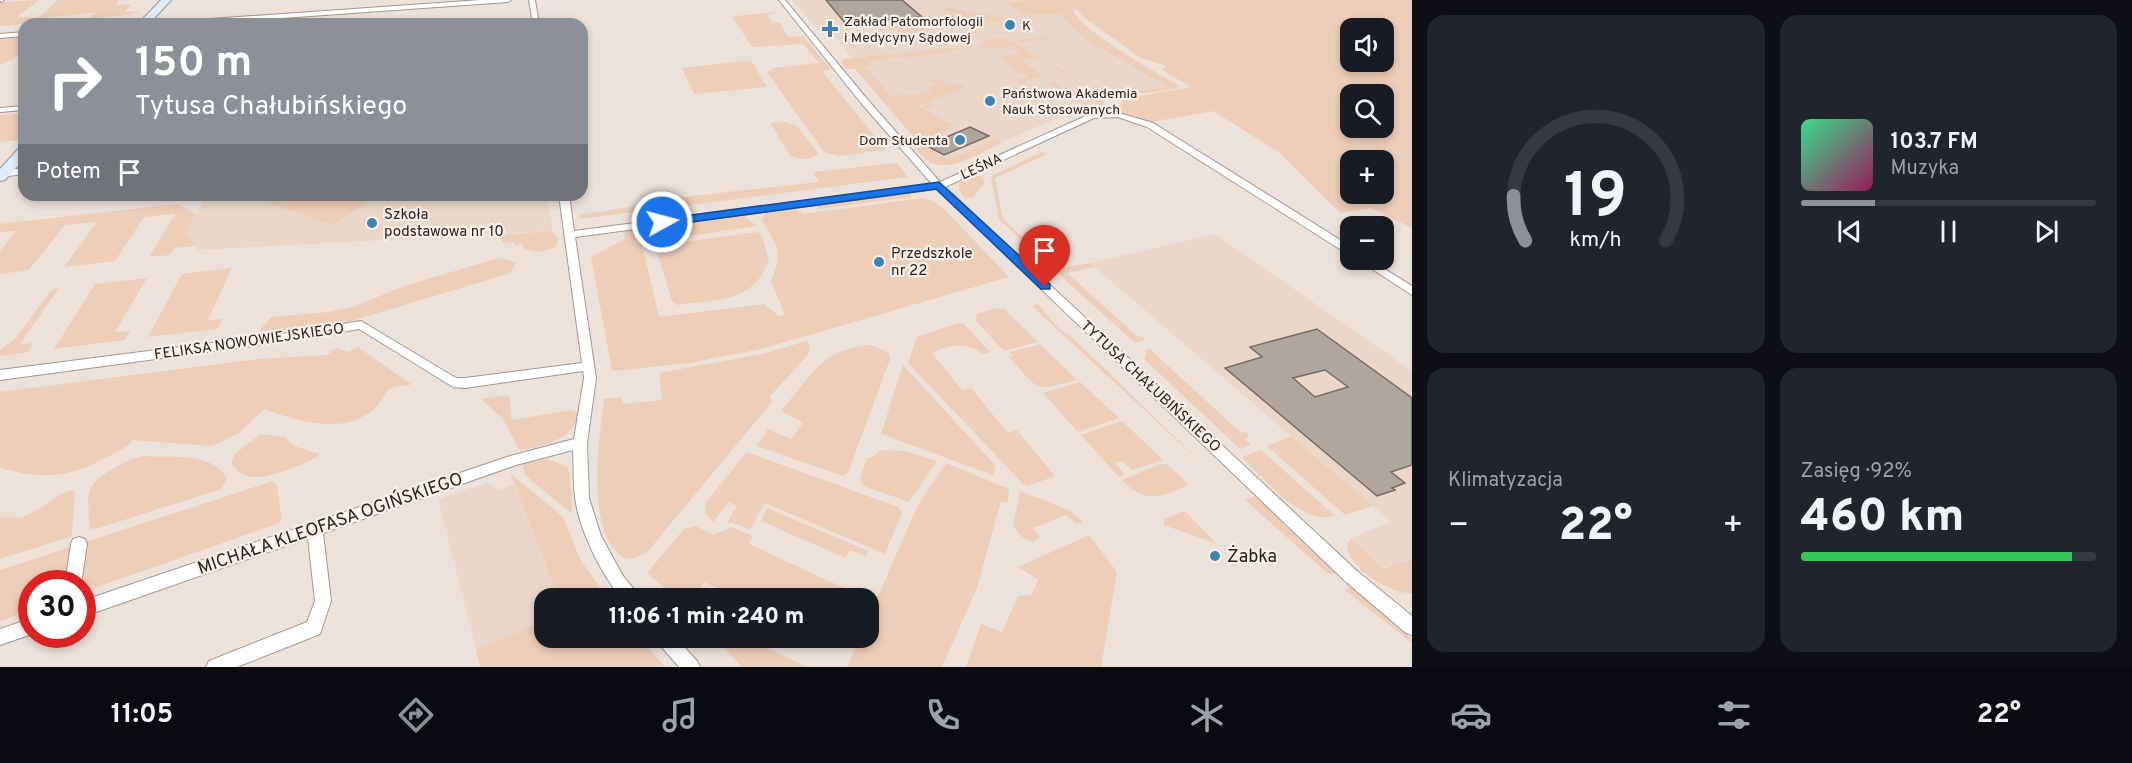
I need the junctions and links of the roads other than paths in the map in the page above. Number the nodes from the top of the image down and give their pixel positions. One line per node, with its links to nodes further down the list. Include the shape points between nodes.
1 (166, 0): 5 (main road)
2 (508, 0): 6 (street)
3 (532, 0): 7 (street)
4 (782, 0): 15 (street, TYTUSA CHAŁUBIŃSKIEGO)
5 (149, 18)
6 (253, 18)
7 (535, 18)
8 (18, 34): 9 (street)
9 (0, 36)
10 (18, 108): 11 (street)
11 (0, 110)
12 (18, 157): 14 (main road)
13 (18, 172): 14 (street)
14 (1, 175)
15 (939, 186): 17 (street, LEŚNA); 18 (street, LEŚNA, via 1068,126 1098,115 1119,115 1150,125); 29 (street, TYTUSA CHAŁUBIŃSKIEGO, via 1351,576)
16 (565, 201): 17 (street)
17 (570, 235): 21 (street)
18 (1340, 245)
19 (1379, 270): 20 (street)
20 (1412, 291)
21 (589, 366): 22 (street, FELIKSA NOWOWIEJSKIEGO, via 453,382 361,324); 23 (street)
22 (0, 375)
23 (580, 443): 24 (street, MICHAŁA KLEOFASA OGIŃSKIEGO, via 514,460); 27 (street, via 586,518)
24 (315, 528): 28 (street, MICHAŁA KLEOFASA OGIŃSKIEGO); 33 (street, via 323,601 314,628)
25 (79, 544): 26 (street)
26 (75, 570)
27 (622, 588)
28 (96, 604)
29 (1409, 620)
30 (18, 631): 31 (street)
31 (0, 637)
32 (674, 648): 34 (street)
33 (215, 667)
34 (691, 667)

